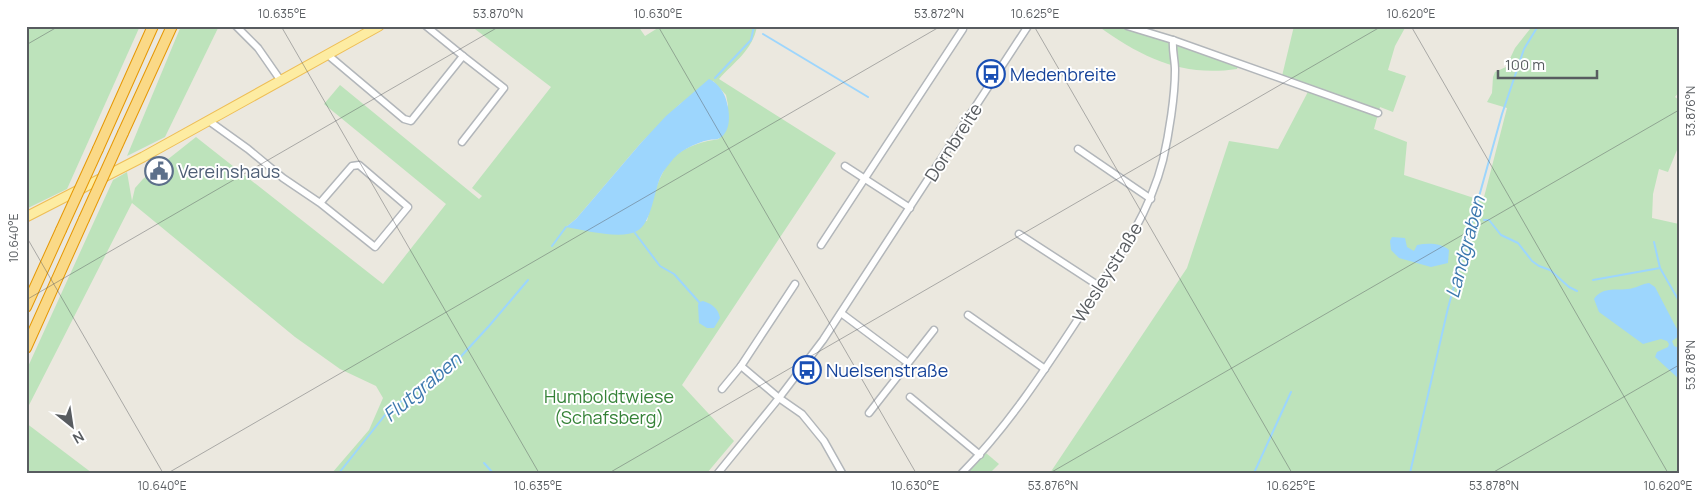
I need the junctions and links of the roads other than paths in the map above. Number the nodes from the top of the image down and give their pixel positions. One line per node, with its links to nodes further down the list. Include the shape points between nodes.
1 (152, 26): 27 (highway, bridge)
2 (172, 26): 31 (highway, bridge)
3 (236, 26): 12 (street, via 258,48)
4 (379, 26): 10 (main road)
5 (426, 26): 11 (street)
6 (1028, 26): 21 (street, Dornbreite)
7 (1127, 26): 9 (street)
8 (963, 29): 18 (street)
9 (1173, 40): 13 (street); 19 (street, Wesleystraße, via 1175,72 1168,132)
10 (328, 55): 11 (street, via 410,121); 12 (main road)
11 (463, 56): 15 (street, via 504,88)
12 (281, 81): 14 (main road)
13 (1378, 113)
14 (209, 121): 20 (street); 22 (main road)
15 (462, 142)
16 (1078, 149): 19 (street)
17 (845, 166): 18 (street)
18 (864, 179): 21 (street); 24 (street)
19 (1151, 199): 26 (street, Wesleystraße)
20 (320, 203): 20 (street, via 352,166 358,165 408,207 375,247)
21 (910, 208): 28 (street, Dornbreite)
22 (26, 217)
23 (1020, 234): 26 (street)
24 (821, 245)
25 (795, 284): 33 (street)
26 (1100, 286): 34 (street, Wesleystraße)
27 (26, 308)
28 (841, 313): 32 (street); 37 (street, Dornbreite)
29 (968, 315): 34 (street)
30 (934, 330): 32 (street)
31 (26, 348)
32 (908, 363): 38 (street)
33 (741, 366): 35 (street); 37 (street)
34 (1044, 369): 39 (street, Wesleystraße)
35 (722, 389)
36 (910, 397): 39 (street)
37 (779, 398): 40 (street, Dornbreite); 41 (street, via 812,424)
38 (869, 413)
39 (980, 455): 42 (street, Wesleystraße)
40 (718, 473)
41 (842, 473)
42 (962, 473)

